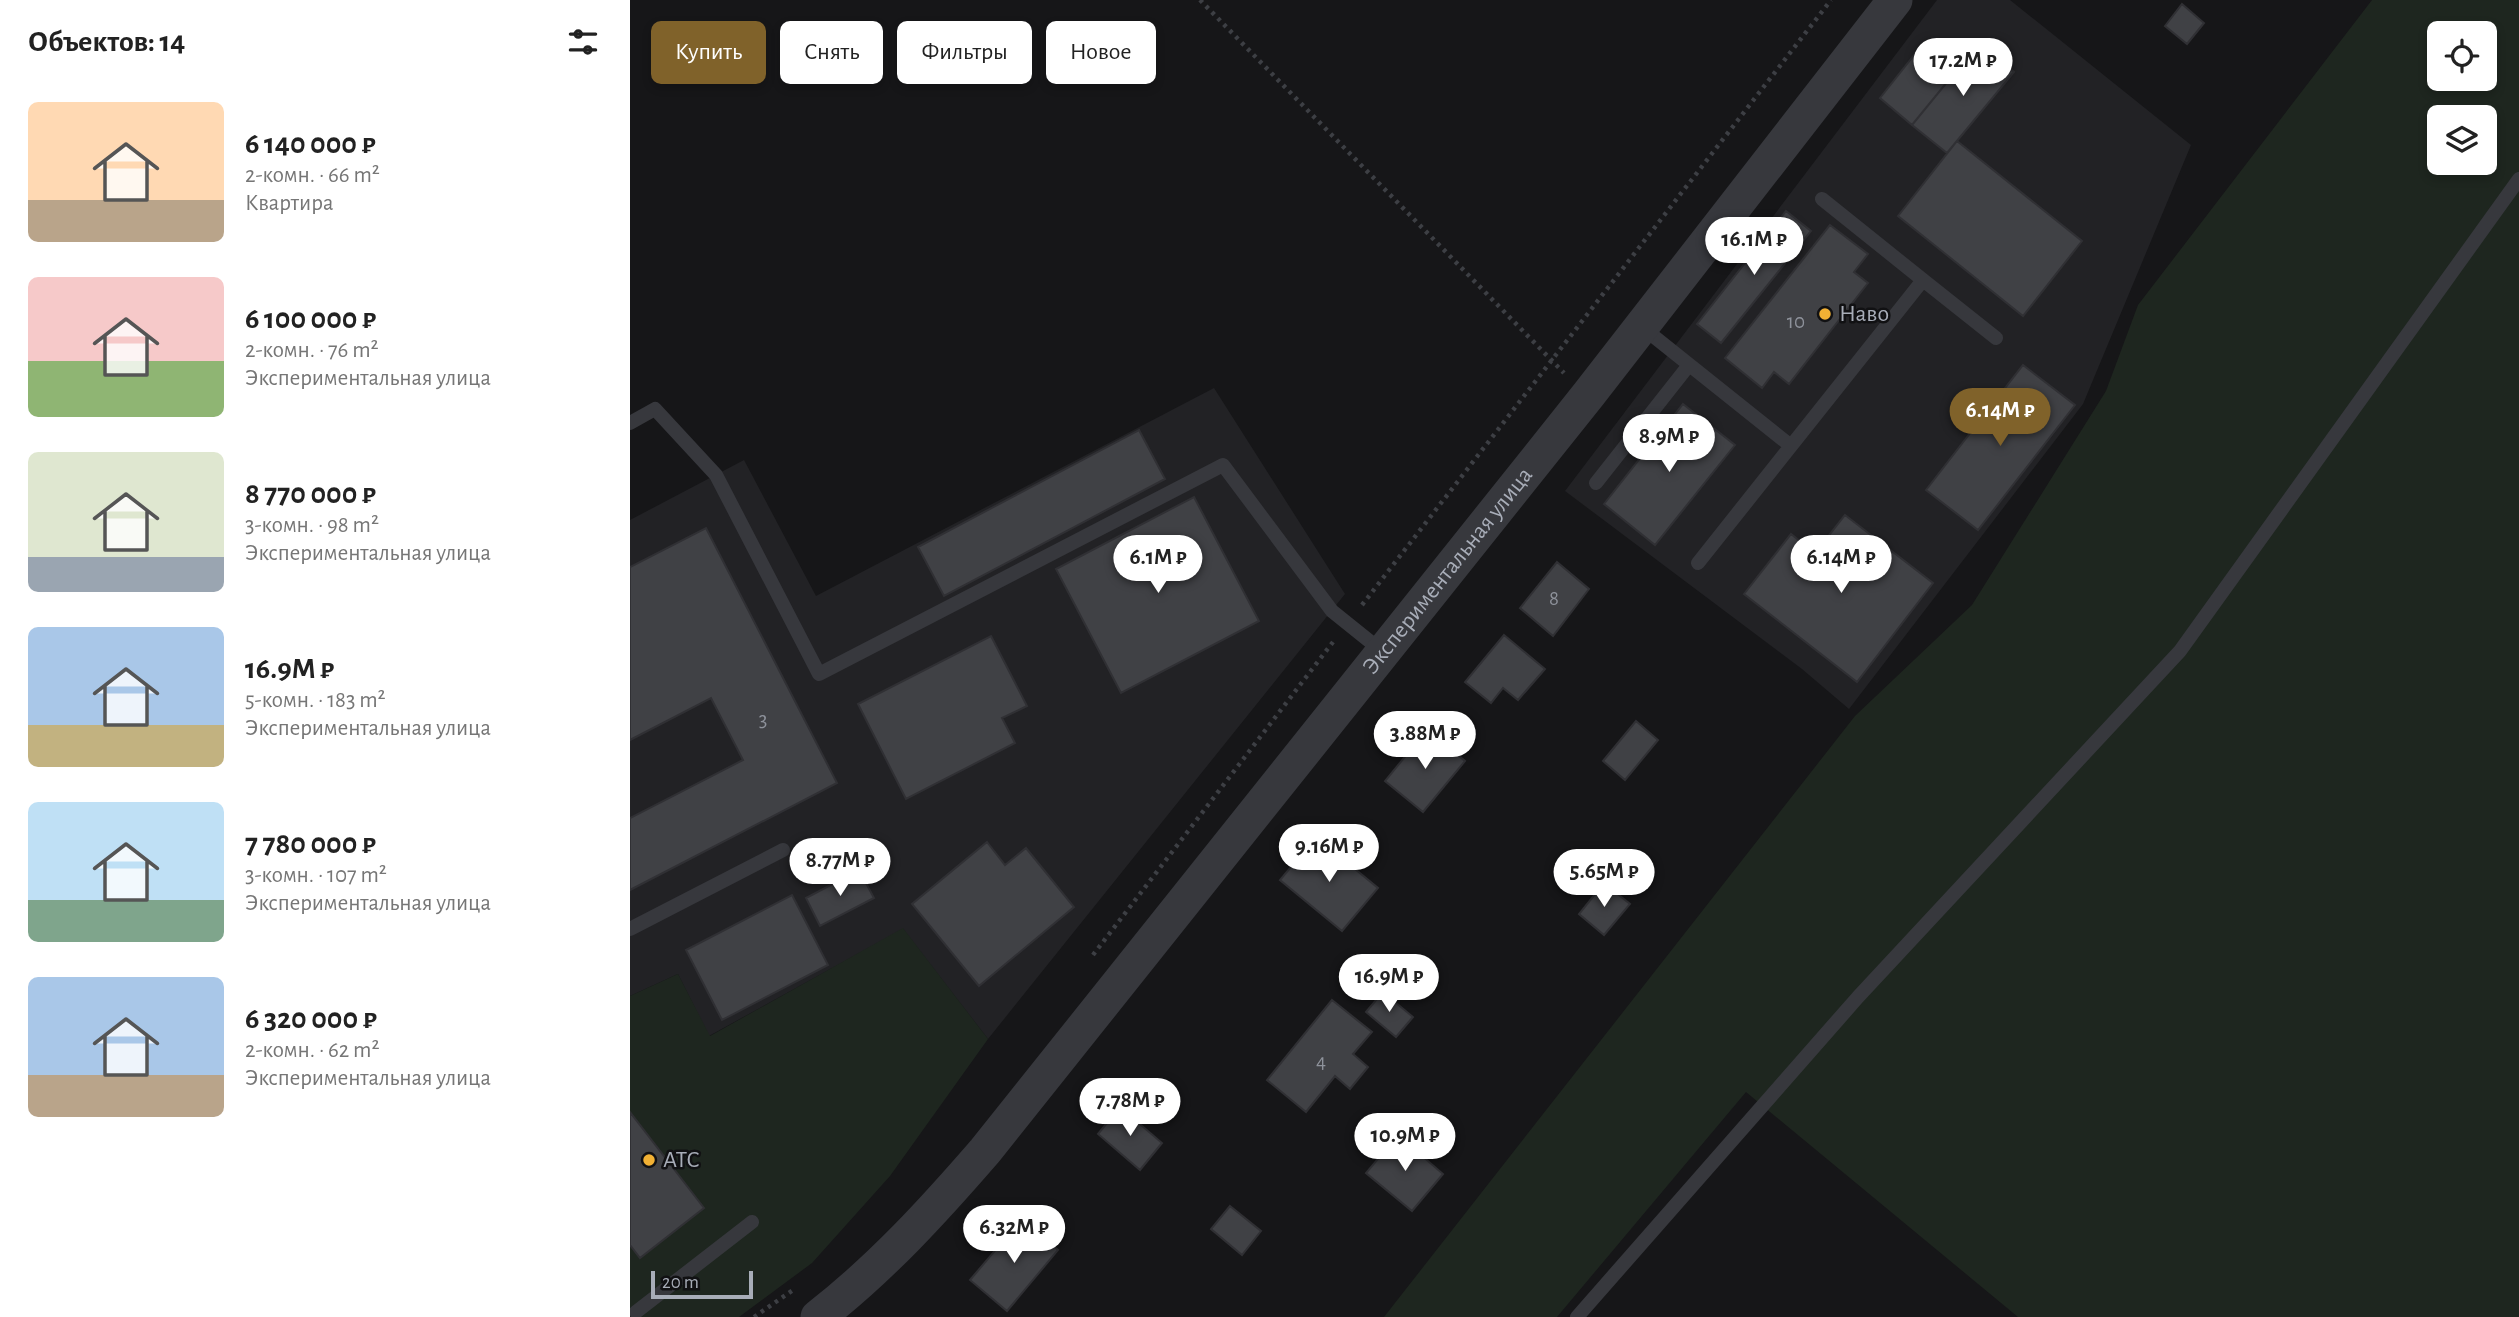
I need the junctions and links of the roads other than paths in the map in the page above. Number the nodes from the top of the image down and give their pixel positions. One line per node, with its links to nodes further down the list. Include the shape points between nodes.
1 (1895, 0): 5 (street, Экспериментальная улица)
2 (2519, 179): 18 (lane, via 2180,651 1858,997)
3 (1822, 199): 4 (lane)
4 (1923, 280): 6 (lane); 9 (lane)
5 (1641, 327): 7 (lane); 12 (street, Экспериментальная улица)
6 (1996, 338)
7 (1689, 365): 9 (lane); 10 (lane)
8 (630, 423): 12 (lane, via 654,409 716,475 819,674 1223,465 1332,611)
9 (1791, 446): 11 (lane)
10 (1596, 483)
11 (1698, 563)
12 (1384, 653): 17 (street, Экспериментальная улица, via 985,1150 915,1231)
13 (783, 850): 14 (lane)
14 (630, 929)
15 (752, 1222): 16 (lane)
16 (635, 1311)
17 (818, 1317)
18 (1577, 1317)

